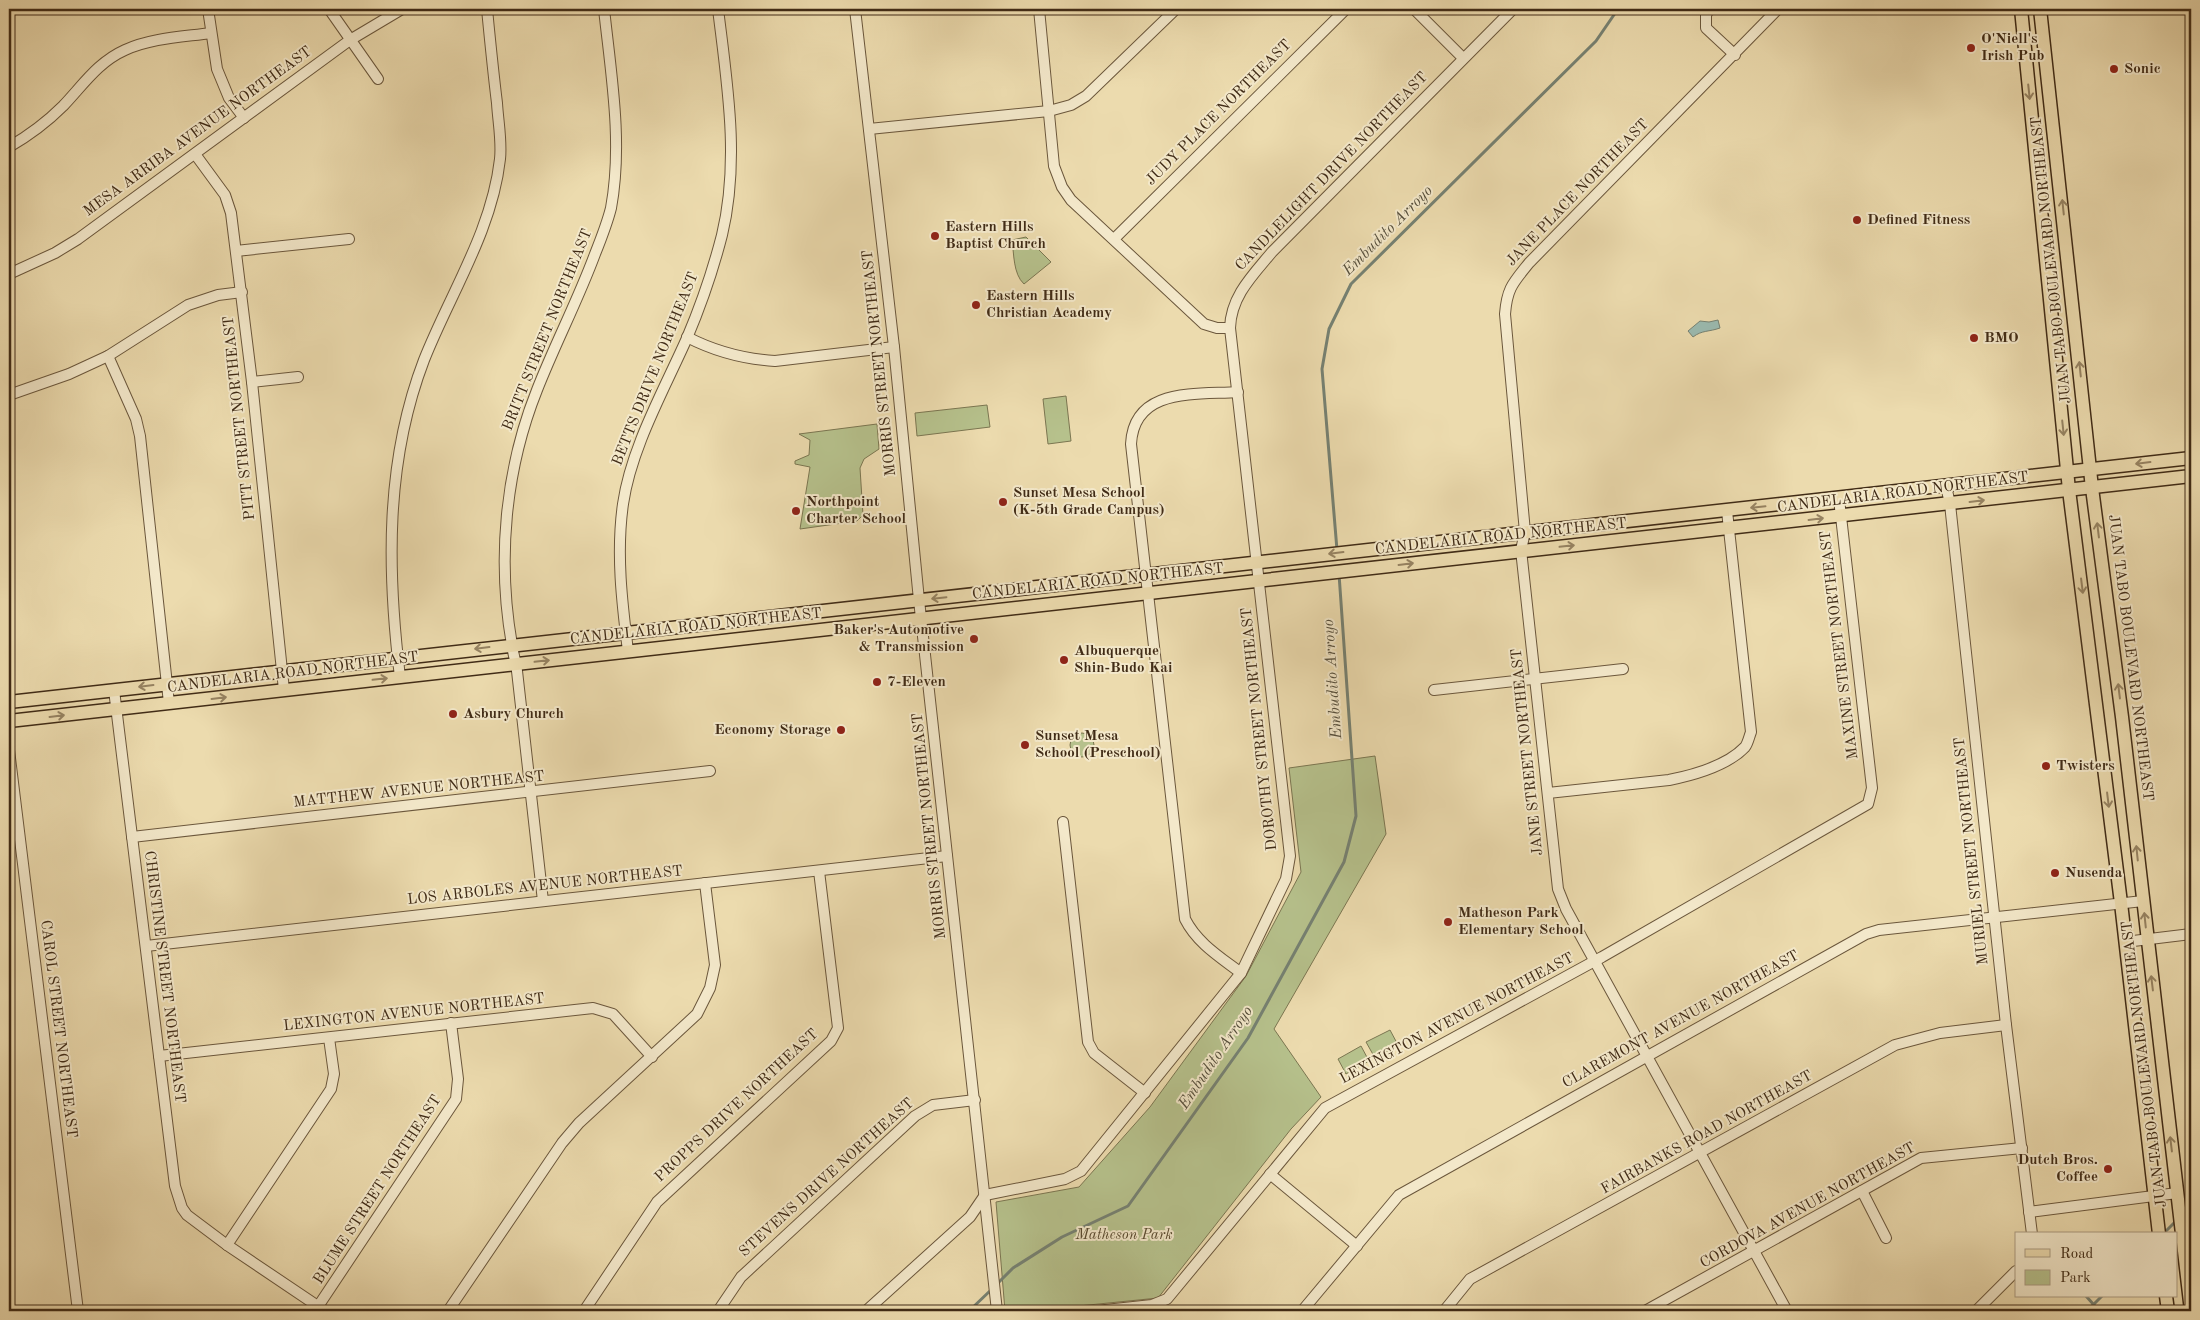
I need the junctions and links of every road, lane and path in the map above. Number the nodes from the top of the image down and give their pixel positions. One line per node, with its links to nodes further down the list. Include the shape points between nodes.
1 (208, 9): 17 (street)
2 (329, 9): 18 (street)
3 (402, 9): 18 (street, MESA ARRIBA AVENUE NORTHEAST)
4 (487, 9): 63 (street, via 500,158 490,205 422,367 401,441 394,476 390,530)
5 (604, 9): 61 (street, BRITT STREET NORTHEAST, via 614,114 614,186 604,230 579,298 537,390 515,460 505,534)
6 (718, 9): 33 (street, BETTS DRIVE NORTHEAST, via 731,133 729,186 722,234 705,292)
7 (856, 9): 24 (street, MORRIS STREET NORTHEAST)
8 (1039, 9): 22 (street)
9 (1176, 9): 22 (street, via 1086,96)
10 (1346, 9): 28 (street, JUDY PLACE NORTHEAST)
11 (1414, 9): 20 (street)
12 (1513, 9): 20 (street, CANDLELIGHT DRIVE NORTHEAST)
13 (1709, 9): 19 (street, via 1706,28)
14 (1778, 9): 19 (street, JANE PLACE NORTHEAST)
15 (2021, 9): 42 (main road, JUAN TABO BOULEVARD NORTHEAST, one-way to 42)
16 (2040, 9): 41 (main road, JUAN TABO BOULEVARD NORTHEAST, one-way to 16)
17 (211, 33): 23 (street, via 222,84); 25 (street, via 157,40 126,49 100,65 53,116)
18 (350, 40): 21 (street); 23 (street, MESA ARRIBA AVENUE NORTHEAST)
19 (1735, 55): 52 (street, JANE PLACE NORTHEAST, via 1529,263 1506,294 1506,334)
20 (1463, 58): 32 (street, CANDLELIGHT DRIVE NORTHEAST, via 1272,252 1240,291)
21 (378, 79)
22 (1049, 111): 24 (street); 28 (street, via 1054,166 1062,187 1071,200)
23 (244, 118): 26 (street, MESA ARRIBA AVENUE NORTHEAST)
24 (869, 129): 34 (street, MORRIS STREET NORTHEAST)
25 (9, 148)
26 (195, 154): 29 (street, PITT STREET NORTHEAST, via 229,203); 30 (street, MESA ARRIBA AVENUE NORTHEAST, via 55,254)
27 (349, 239): 29 (street)
28 (1114, 239): 32 (street, via 1204,324)
29 (236, 251): 31 (street, PITT STREET NORTHEAST)
30 (9, 274)
31 (242, 292): 35 (street, via 188,304); 37 (street, PITT STREET NORTHEAST)
32 (1230, 328): 38 (street, CANDLELIGHT DRIVE NORTHEAST)
33 (687, 337): 34 (street, via 728,355 775,361); 60 (street, BETTS DRIVE NORTHEAST, via 651,415 623,504 620,574)
34 (894, 348): 58 (street, MORRIS STREET NORTHEAST)
35 (108, 356): 39 (street); 69 (street, via 136,419 140,436)
36 (298, 377): 37 (street)
37 (252, 382): 66 (street, PITT STREET NORTHEAST)
38 (1238, 392): 54 (street, CANDLELIGHT DRIVE NORTHEAST); 55 (street, via 1161,399 1149,405 1134,423 1131,444)
39 (9, 395)
40 (2191, 458): 41 (main road, CANDELARIA ROAD NORTHEAST, one-way to 41)
41 (2091, 469): 42 (main road, CANDELARIA ROAD NORTHEAST); 45 (main road, JUAN TABO BOULEVARD NORTHEAST)
42 (2067, 471): 44 (main road, CANDELARIA ROAD NORTHEAST); 46 (main road, JUAN TABO BOULEVARD NORTHEAST)
43 (2191, 476): 45 (main road, CANDELARIA ROAD NORTHEAST)
44 (1946, 486): 47 (main road, CANDELARIA ROAD NORTHEAST); 48 (street, MURIEL STREET NORTHEAST)
45 (2092, 488): 46 (main road, CANDELARIA ROAD NORTHEAST); 88 (main road, JUAN TABO BOULEVARD NORTHEAST, one-way to 45)
46 (2069, 490): 48 (main road, CANDELARIA ROAD NORTHEAST, one-way to 46); 89 (main road, JUAN TABO BOULEVARD NORTHEAST, one-way to 89)
47 (1839, 499): 49 (main road, CANDELARIA ROAD NORTHEAST, one-way to 49); 50 (street, MAXINE STREET NORTHEAST)
48 (1950, 504): 50 (main road, CANDELARIA ROAD NORTHEAST); 90 (street, MURIEL STREET NORTHEAST)
49 (1728, 511): 51 (street); 52 (main road, CANDELARIA ROAD NORTHEAST)
50 (1840, 516): 51 (main road, CANDELARIA ROAD NORTHEAST, one-way to 50); 79 (street, MAXINE STREET NORTHEAST)
51 (1730, 529): 53 (main road, CANDELARIA ROAD NORTHEAST, one-way to 51); 81 (street, via 1751,732 1746,746 1733,756 1689,776)
52 (1525, 532): 53 (street, JANE STREET NORTHEAST); 54 (main road, CANDELARIA ROAD NORTHEAST, one-way to 54)
53 (1521, 550): 56 (main road, CANDELARIA ROAD NORTHEAST, one-way to 53); 68 (street, JANE STREET NORTHEAST)
54 (1256, 562): 55 (main road, CANDELARIA ROAD NORTHEAST); 56 (street, DOROTHY STREET NORTHEAST)
55 (1145, 575): 57 (street); 58 (main road, CANDELARIA ROAD NORTHEAST, one-way to 58)
56 (1258, 580): 57 (main road, CANDELARIA ROAD NORTHEAST); 96 (street, DOROTHY STREET NORTHEAST, via 1290,856 1286,879)
57 (1149, 593): 59 (main road, CANDELARIA ROAD NORTHEAST); 96 (street, via 1185,919 1191,932 1202,943)
58 (919, 600): 59 (street, MORRIS STREET NORTHEAST); 60 (main road, CANDELARIA ROAD NORTHEAST)
59 (923, 618): 62 (main road, CANDELARIA ROAD NORTHEAST); 84 (street, MORRIS STREET NORTHEAST)
60 (626, 632): 61 (main road, CANDELARIA ROAD NORTHEAST); 62 (street, BETTS DRIVE NORTHEAST)
61 (512, 645): 63 (main road, CANDELARIA ROAD NORTHEAST, one-way to 63); 64 (street, BRITT STREET NORTHEAST)
62 (628, 651): 64 (main road, CANDELARIA ROAD NORTHEAST, one-way to 62)
63 (397, 658): 66 (main road, CANDELARIA ROAD NORTHEAST); 67 (street)
64 (516, 664): 67 (main road, CANDELARIA ROAD NORTHEAST); 80 (street, BRITT STREET NORTHEAST)
65 (1623, 669): 68 (street)
66 (282, 671): 69 (main road, CANDELARIA ROAD NORTHEAST); 71 (street, PITT STREET NORTHEAST)
67 (400, 677): 71 (main road, CANDELARIA ROAD NORTHEAST, one-way to 67)
68 (1534, 679): 72 (street); 81 (street, JANE STREET NORTHEAST)
69 (167, 684): 70 (main road, CANDELARIA ROAD NORTHEAST, one-way to 70); 74 (street)
70 (114, 690): 73 (main road, CANDELARIA ROAD NORTHEAST); 75 (street, CHRISTINE STREET NORTHEAST)
71 (284, 690): 74 (main road, CANDELARIA ROAD NORTHEAST, one-way to 71)
72 (1434, 690)
73 (9, 702)
74 (169, 703): 75 (main road, CANDELARIA ROAD NORTHEAST)
75 (116, 709): 76 (main road, CANDELARIA ROAD NORTHEAST, one-way to 75); 83 (street, CHRISTINE STREET NORTHEAST)
76 (9, 721)
77 (9, 750): 124 (street, CAROL STREET NORTHEAST)
78 (710, 771): 80 (street, MATTHEW AVENUE NORTHEAST)
79 (1872, 788): 95 (street, LEXINGTON AVENUE NORTHEAST, via 1868,804)
80 (531, 793): 83 (street, MATTHEW AVENUE NORTHEAST); 87 (street, BRITT STREET NORTHEAST)
81 (1548, 793): 95 (street, JANE STREET NORTHEAST, via 1558,889)
82 (1062, 822): 103 (street, via 1088,1042 1094,1053)
83 (132, 837): 94 (street, CHRISTINE STREET NORTHEAST)
84 (947, 856): 85 (street, LOS ARBOLES AVENUE NORTHEAST); 104 (street, MORRIS STREET NORTHEAST)
85 (819, 871): 86 (street, LOS ARBOLES AVENUE NORTHEAST); 126 (street, PROPPS DRIVE NORTHEAST, via 838,1028 831,1041 657,1202)
86 (705, 884): 87 (street, LOS ARBOLES AVENUE NORTHEAST); 102 (street, via 715,965 710,988 696,1014)
87 (543, 901): 94 (street, LOS ARBOLES AVENUE NORTHEAST)
88 (2142, 901): 89 (street, CLAREMONT AVENUE NORTHEAST); 92 (main road, JUAN TABO BOULEVARD NORTHEAST, one-way to 88)
89 (2121, 903): 90 (street, CLAREMONT AVENUE NORTHEAST); 93 (main road, JUAN TABO BOULEVARD NORTHEAST)
90 (1995, 917): 98 (street, MURIEL STREET NORTHEAST); 101 (street, CLAREMONT AVENUE NORTHEAST, via 1866,934)
91 (2191, 934): 92 (street)
92 (2146, 939): 93 (street); 109 (main road, JUAN TABO BOULEVARD NORTHEAST, one-way to 92)
93 (2125, 942): 111 (main road, JUAN TABO BOULEVARD NORTHEAST)
94 (146, 946): 100 (street, CHRISTINE STREET NORTHEAST)
95 (1594, 961): 101 (street, JANE STREET NORTHEAST); 107 (street, LEXINGTON AVENUE NORTHEAST, via 1325,1108)
96 (1241, 973): 103 (street)
97 (451, 1023): 99 (street, LEXINGTON AVENUE NORTHEAST); 102 (street, LEXINGTON AVENUE NORTHEAST, via 603,1009 612,1014); 122 (street, BLUME STREET NORTHEAST, via 458,1078 456,1099)
98 (2006, 1024): 105 (street, MURIEL STREET NORTHEAST); 106 (street, FAIRBANKS ROAD NORTHEAST, via 1940,1033 1895,1045)
99 (329, 1038): 100 (street, LEXINGTON AVENUE NORTHEAST); 116 (street, via 334,1074 330,1090)
100 (159, 1056): 116 (street, CHRISTINE STREET NORTHEAST, via 178,1199 187,1215)
101 (1646, 1056): 106 (street, JANE STREET NORTHEAST); 117 (street, CLAREMONT AVENUE NORTHEAST, via 1399,1196)
102 (652, 1057): 125 (street, via 579,1123 562,1143)
103 (1145, 1093): 110 (street, via 1082,1171 1065,1179)
104 (975, 1100): 110 (street, MORRIS STREET NORTHEAST); 127 (street, STEVENS DRIVE NORTHEAST, via 933,1105 914,1116 741,1277)
105 (2022, 1148): 108 (street, CORDOVA AVENUE NORTHEAST, via 1921,1158); 112 (street, MURIEL STREET NORTHEAST)
106 (1701, 1154): 118 (street, JANE STREET NORTHEAST); 132 (street, FAIRBANKS ROAD NORTHEAST, via 1470,1279)
107 (1270, 1174): 117 (street); 123 (street, LEXINGTON AVENUE NORTHEAST, via 1167,1299)
108 (1862, 1191): 115 (street); 118 (street, CORDOVA AVENUE NORTHEAST)
109 (2177, 1193): 111 (street); 120 (main road, JUAN TABO BOULEVARD NORTHEAST)
110 (986, 1195): 128 (street, via 970,1217); 129 (street, MORRIS STREET NORTHEAST)
111 (2154, 1195): 112 (street); 114 (main road, JUAN TABO BOULEVARD NORTHEAST)
112 (2029, 1212): 113 (street, MURIEL STREET NORTHEAST)
113 (2032, 1232)
114 (2159, 1232)
115 (1886, 1238)
116 (227, 1245): 122 (street, CHRISTINE STREET NORTHEAST)
117 (1357, 1246): 131 (street, CLAREMONT AVENUE NORTHEAST)
118 (1754, 1252): 133 (street, CORDOVA AVENUE NORTHEAST); 134 (street, JANE STREET NORTHEAST)
119 (2015, 1272): 135 (street)
120 (2185, 1277): 137 (main road, JUAN TABO BOULEVARD NORTHEAST)
121 (2166, 1298): 136 (main road)
122 (320, 1310)
123 (1127, 1310): 130 (street, LEXINGTON AVENUE NORTHEAST)
124 (78, 1311)
125 (448, 1311)
126 (584, 1311)
127 (718, 1311)
128 (866, 1311)
129 (997, 1311)
130 (1096, 1311)
131 (1302, 1311)
132 (1444, 1311)
133 (1645, 1311)
134 (1788, 1311)
135 (1976, 1311)
136 (2168, 1311)
137 (2191, 1311)

